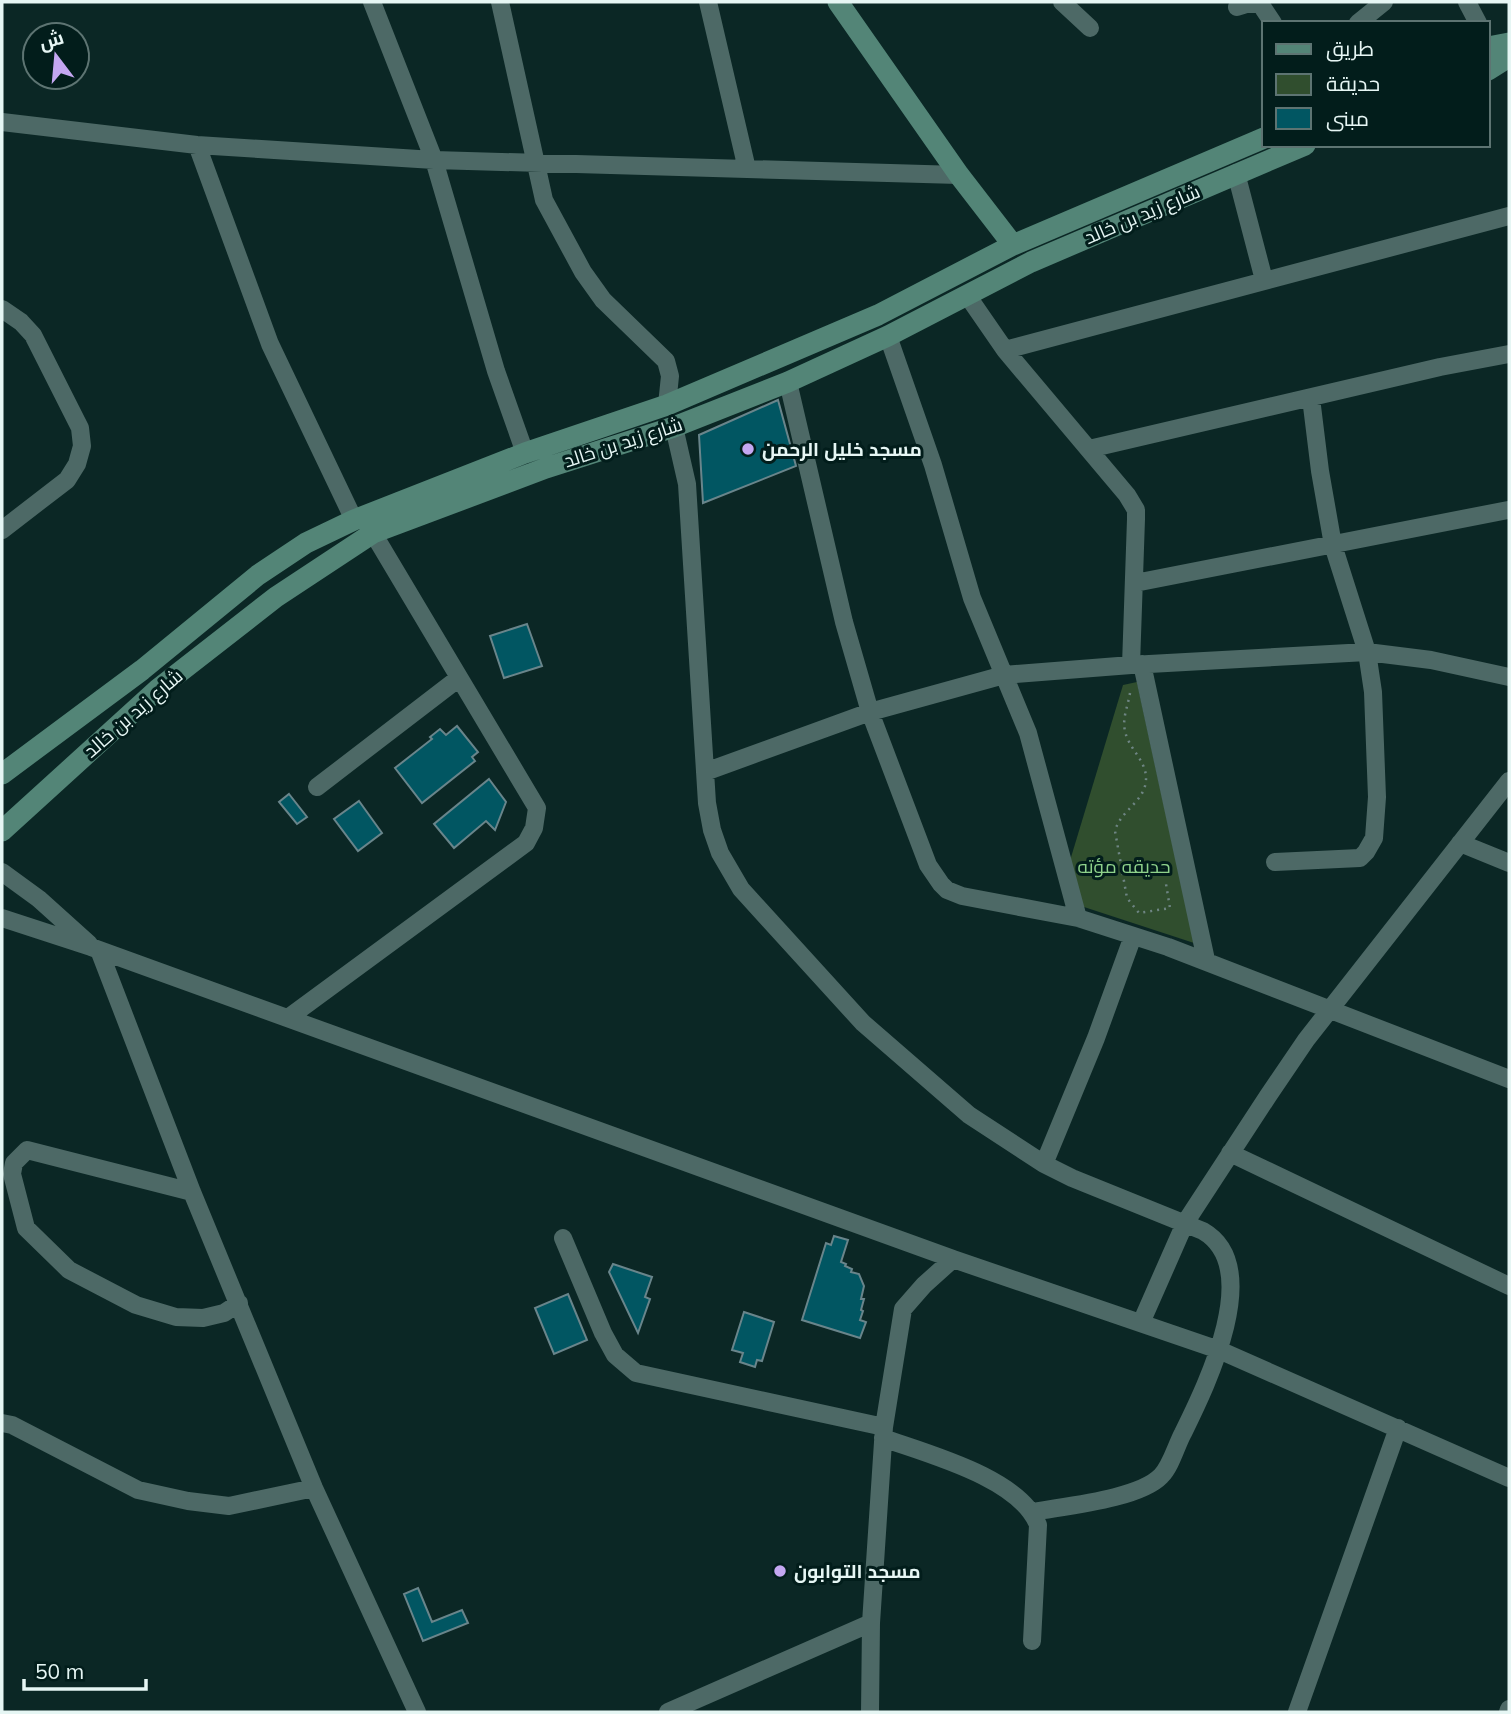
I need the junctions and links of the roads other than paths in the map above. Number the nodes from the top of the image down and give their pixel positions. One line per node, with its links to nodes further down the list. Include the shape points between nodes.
1 (372, 2): 17 (street)
2 (500, 2): 18 (street)
3 (708, 2): 19 (street)
4 (838, 2): 21 (main road)
5 (1062, 2): 12 (street)
6 (1384, 2): 10 (street)
7 (1467, 2): 11 (street)
8 (1237, 7): 9 (street, via 1261,5)
9 (1272, 21)
10 (1360, 21)
11 (1477, 21)
12 (1090, 28)
13 (2, 122): 15 (street)
14 (1262, 139): 23 (main road, شارع زيد بن خالد)
15 (197, 145): 17 (street); 37 (street, via 270,344)
16 (1300, 147): 20 (main road, شارع زيد بن خالد)
17 (434, 160): 18 (street); 35 (street, via 496,372)
18 (535, 163): 19 (street); 32 (street, via 549,212 593,286 615,314 666,361 670,376)
19 (747, 169): 21 (street)
20 (1236, 173): 24 (street); 25 (main road, شارع زيد بن خالد, via 1031,262)
21 (959, 175): 23 (main road)
22 (1509, 216): 24 (street)
23 (1013, 245): 32 (main road, شارع زيد بن خالد, via 878,315)
24 (1264, 280): 28 (street)
25 (967, 295): 27 (main road, شارع زيد بن خالد); 28 (street)
26 (2, 309): 38 (street, via 33,335 80,428 82,446 67,480)
27 (888, 336): 30 (main road, شارع زيد بن خالد); 44 (street, via 972,598)
28 (1005, 350): 34 (street)
29 (1509, 354): 31 (street)
30 (788, 382): 33 (main road, شارع زيد بن خالد); 47 (street, via 844,622)
31 (1311, 398): 34 (street); 40 (street)
32 (667, 405): 35 (main road, شارع زيد بن خالد)
33 (674, 427): 39 (main road, شارع زيد بن خالد, via 546,468); 48 (street, via 687,484)
34 (1089, 449): 41 (street, via 1136,510)
35 (525, 453): 37 (main road, شارع زيد بن خالد)
36 (1508, 510): 40 (street)
37 (354, 520): 49 (main road, شارع زيد بن خالد, via 306,543 258,575 142,670)
38 (2, 530)
39 (373, 533): 46 (street); 52 (main road, شارع زيد بن خالد, via 276,597 158,688)
40 (1333, 545): 41 (street); 42 (street)
41 (1135, 583): 43 (street)
42 (1367, 652): 43 (street); 45 (street); 54 (street, via 1377,797 1371,845 1360,858)
43 (1135, 671): 44 (street); 61 (street)
44 (1004, 675): 47 (street); 58 (street, via 1031,744)
45 (1509, 677)
46 (459, 678): 51 (street); 63 (street, via 537,808 534,828 526,842)
47 (870, 712): 48 (street); 58 (street, via 923,853 947,890)
48 (705, 772): 66 (street, via 712,830 741,889 863,1023 969,1115)
49 (2, 774)
50 (1509, 781): 53 (street)
51 (317, 787)
52 (2, 831)
53 (1460, 843): 55 (street); 62 (street)
54 (1275, 862)
55 (1509, 863)
56 (2, 872): 60 (street)
57 (2, 918): 60 (street)
58 (1078, 918): 59 (street)
59 (1133, 936): 61 (street); 66 (street, via 1097,1038)
60 (95, 948): 63 (street); 67 (street)
61 (1206, 960): 62 (street)
62 (1331, 1010): 64 (street); 65 (street)
63 (288, 1018): 70 (street)
64 (1509, 1079)
65 (1230, 1153): 68 (street); 71 (street)
66 (1044, 1164): 68 (street)
67 (192, 1192): 72 (street); 72 (street, via 27,1150 14,1163 12,1174 26,1228 69,1270 136,1305 176,1317 223,1314)
68 (1185, 1223): 73 (street); 74 (street, via 1213,1237 1227,1258 1230,1294)
69 (562, 1238): 77 (street, via 615,1355 636,1373)
70 (953, 1259): 73 (street); 77 (street, via 903,1308)
71 (1509, 1286)
72 (240, 1303): 79 (street)
73 (1141, 1323): 74 (street)
74 (1219, 1350): 76 (street); 80 (street, via 1162,1475 1143,1489)
75 (2, 1423): 79 (street, via 138,1490 188,1501 229,1506)
76 (1398, 1428): 78 (street); 86 (street)
77 (883, 1433): 80 (street, via 984,1475); 81 (street)
78 (1509, 1478)
79 (314, 1488): 83 (street)
80 (1033, 1512): 82 (street, via 1038,1525)
81 (871, 1623): 84 (street); 85 (street)
82 (1032, 1641)
83 (417, 1712)
84 (668, 1712)
85 (870, 1712)
86 (1297, 1712)

